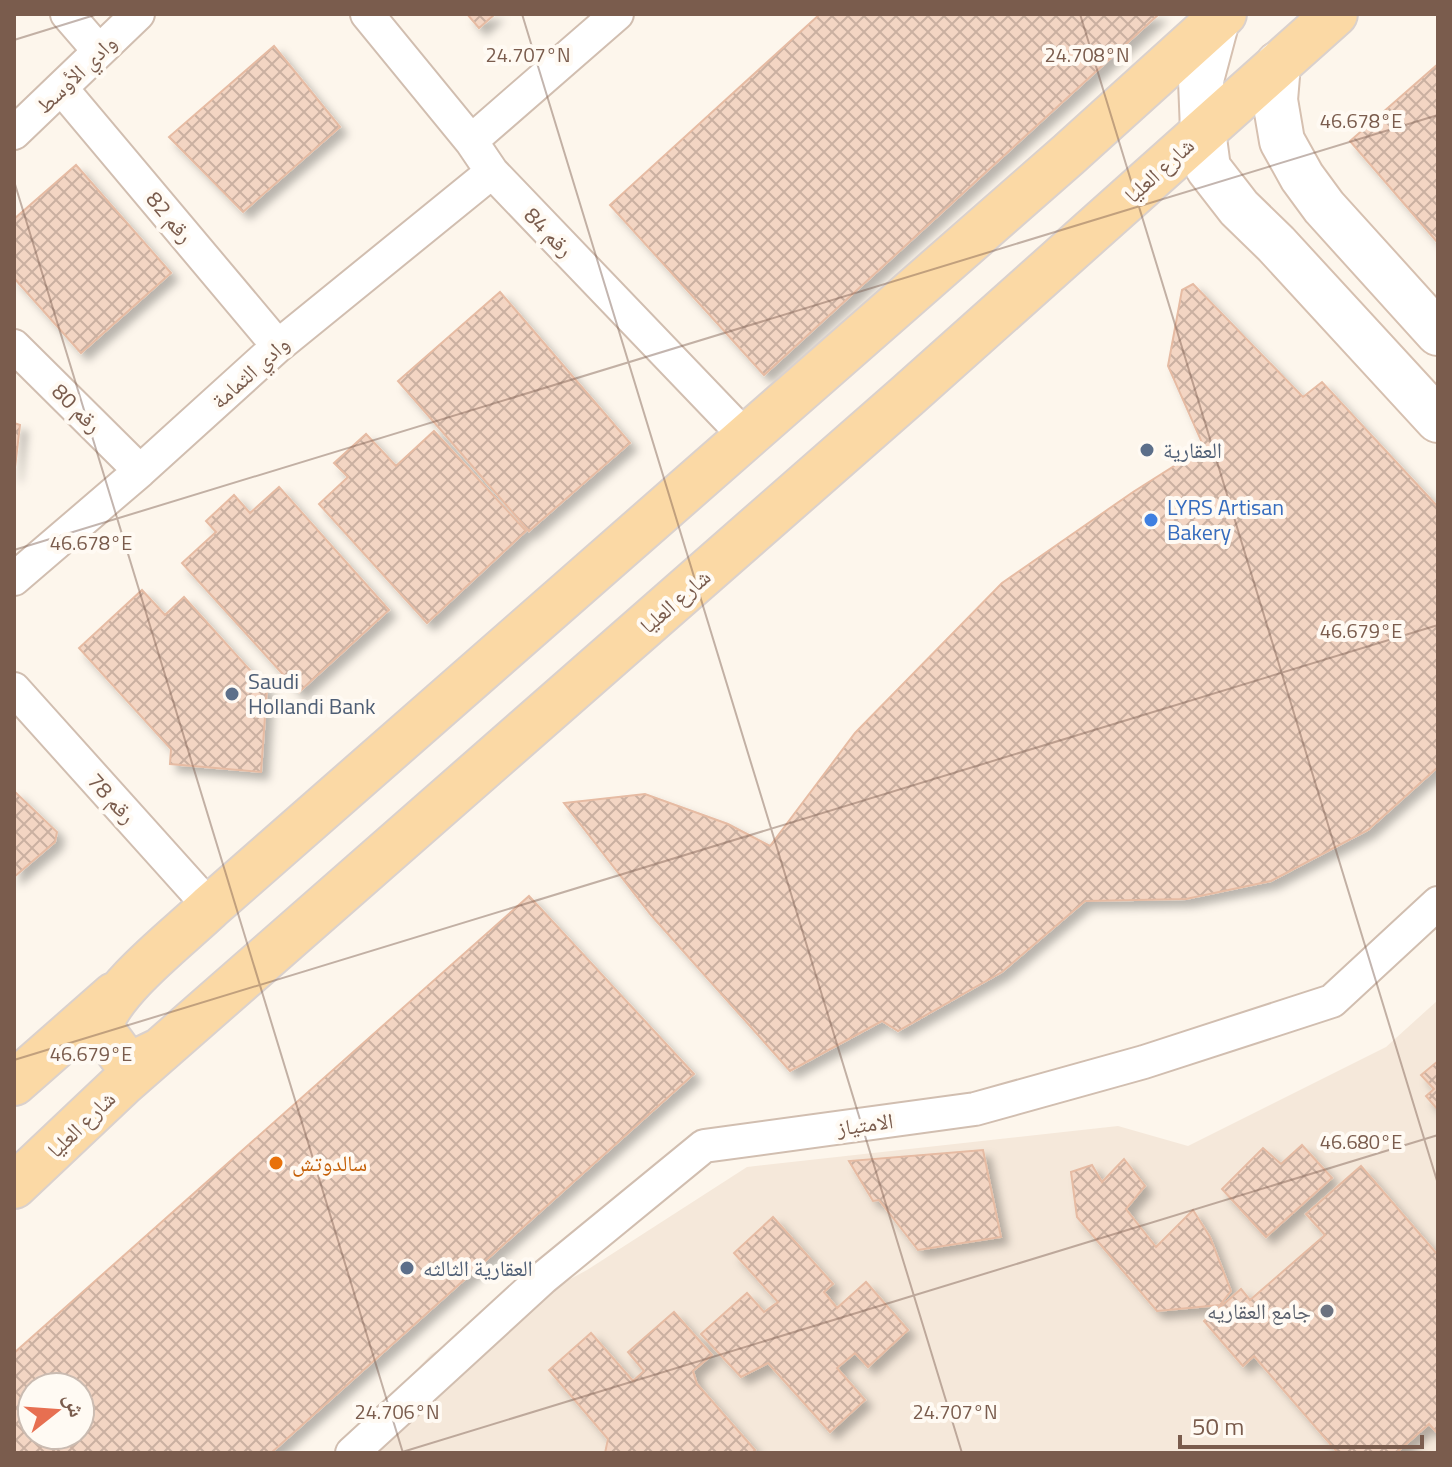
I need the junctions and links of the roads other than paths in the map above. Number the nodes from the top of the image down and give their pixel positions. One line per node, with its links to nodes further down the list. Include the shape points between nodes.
1 (67, 14): 7 (street)
2 (138, 14): 7 (street, وادي الأوسط)
3 (367, 14): 12 (street, رقم 84)
4 (617, 14): 12 (street)
5 (1335, 14): 8 (main road, شارع العليا)
6 (1221, 17): 10 (main road, via 1201,80); 20 (main road)
7 (99, 51): 9 (street, وادي الأوسط)
8 (1278, 64): 10 (main road, شارع العليا); 14 (main road, via 1275,100 1282,141)
9 (62, 89): 11 (street, وادي الأوسط); 18 (street, رقم 82)
10 (1203, 131): 15 (main road, via 1208,168); 27 (main road, شارع العليا)
11 (14, 133)
12 (471, 141): 13 (street, رقم 84)
13 (492, 172): 18 (street, وادي الثمامة); 20 (street, رقم 84)
14 (1324, 207): 15 (main road, via 1306,206 1290,213); 16 (main road)
15 (1276, 244): 19 (main road)
16 (1438, 333)
17 (14, 346): 21 (street, رقم 80)
18 (278, 346): 21 (street, وادي الثمامة)
19 (1438, 420)
20 (746, 437): 25 (main road)
21 (140, 471): 22 (street, وادي الثمامة)
22 (14, 579)
23 (14, 689): 25 (street, رقم 78)
24 (1438, 903): 30 (street, الامتياز, via 1332,1001 975,1109 704,1146 543,1278)
25 (210, 907): 26 (main road)
26 (134, 978): 27 (main road, via 108,1008 100,1027 123,1058); 28 (main road)
27 (150, 1056): 29 (main road, شارع العليا)
28 (14, 1083)
29 (14, 1186)
30 (352, 1453)

